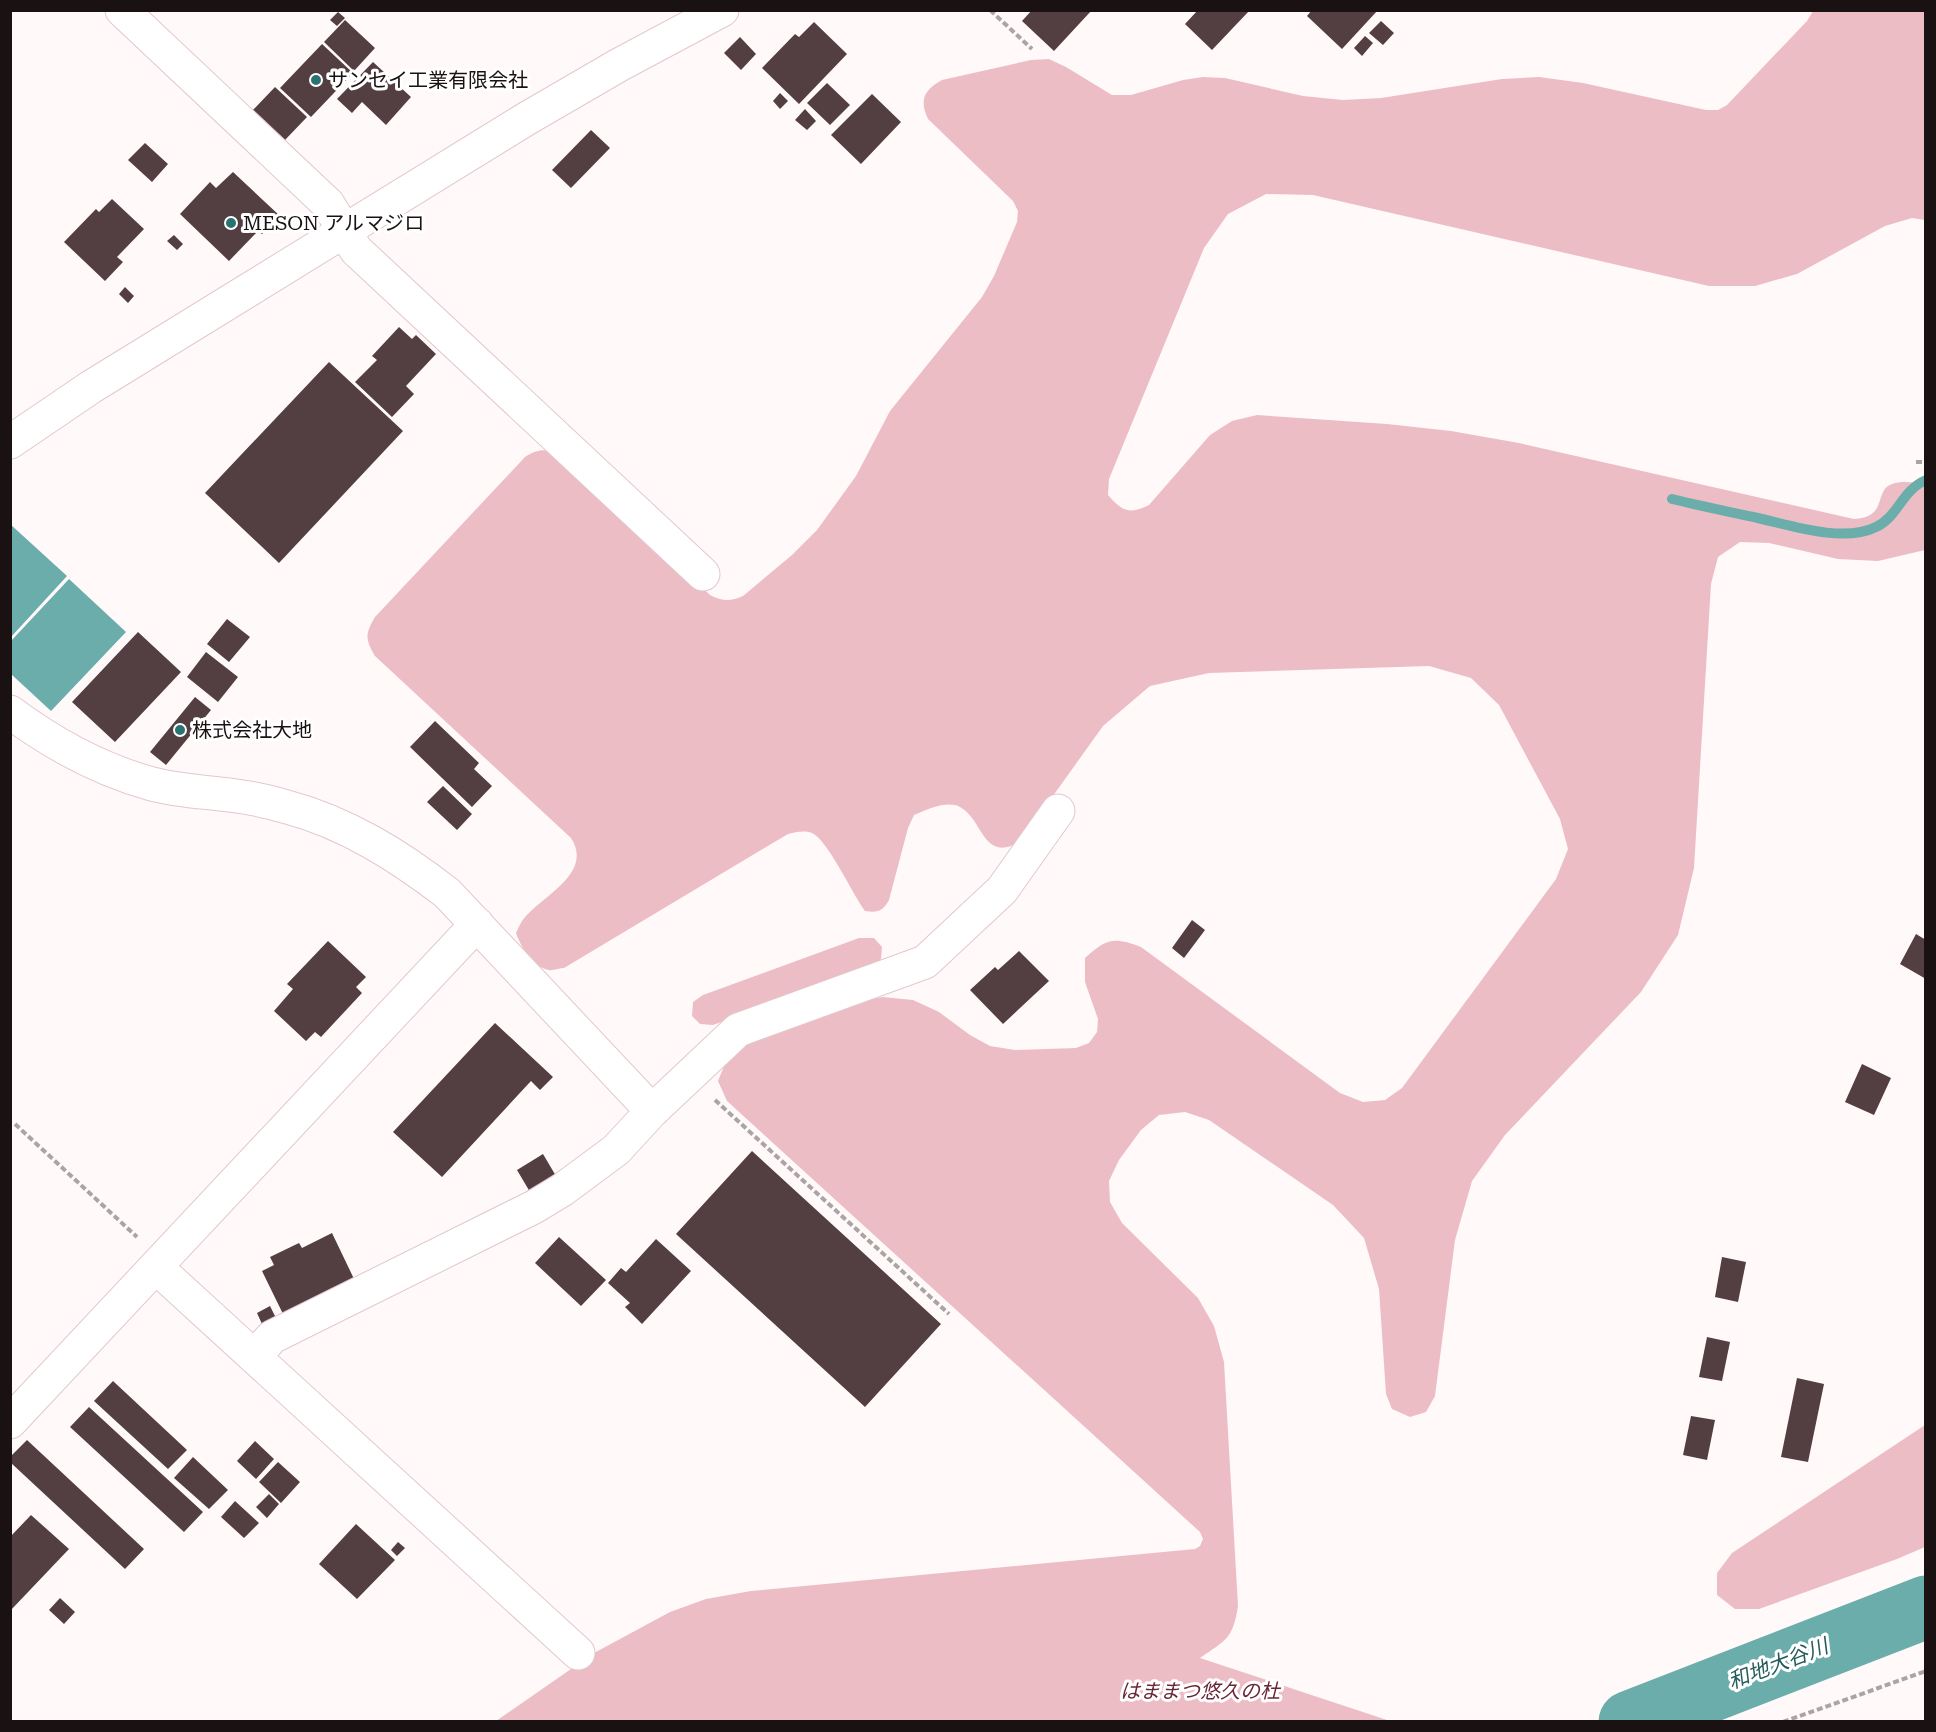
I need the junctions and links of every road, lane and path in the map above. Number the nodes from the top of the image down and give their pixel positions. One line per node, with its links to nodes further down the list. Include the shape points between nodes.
1 (122, 10): 5 (street, via 328,204)
2 (722, 10): 5 (street, via 572,92)
3 (990, 10): 4 (path)
4 (1032, 49)
5 (344, 231): 6 (street, via 91,387); 9 (street, via 356,250)
6 (10, 442)
7 (1916, 462): 8 (path)
8 (1926, 462)
9 (704, 574)
10 (10, 712): 12 (street, via 75,754 153,785 244,797 331,822 411,865 447,893)
11 (1058, 811): 13 (street, via 1002,890 926,962 738,1030)
12 (477, 924): 14 (street); 16 (street)
13 (689, 1076): 14 (street); 17 (path)
14 (652, 1111): 18 (street, via 616,1150 562,1190 272,1337)
15 (15, 1125): 16 (path)
16 (158, 1264): 18 (street); 19 (street)
17 (950, 1314)
18 (254, 1357): 20 (street)
19 (10, 1422)
20 (578, 1653)
21 (1926, 1671): 22 (path)
22 (1783, 1722)

